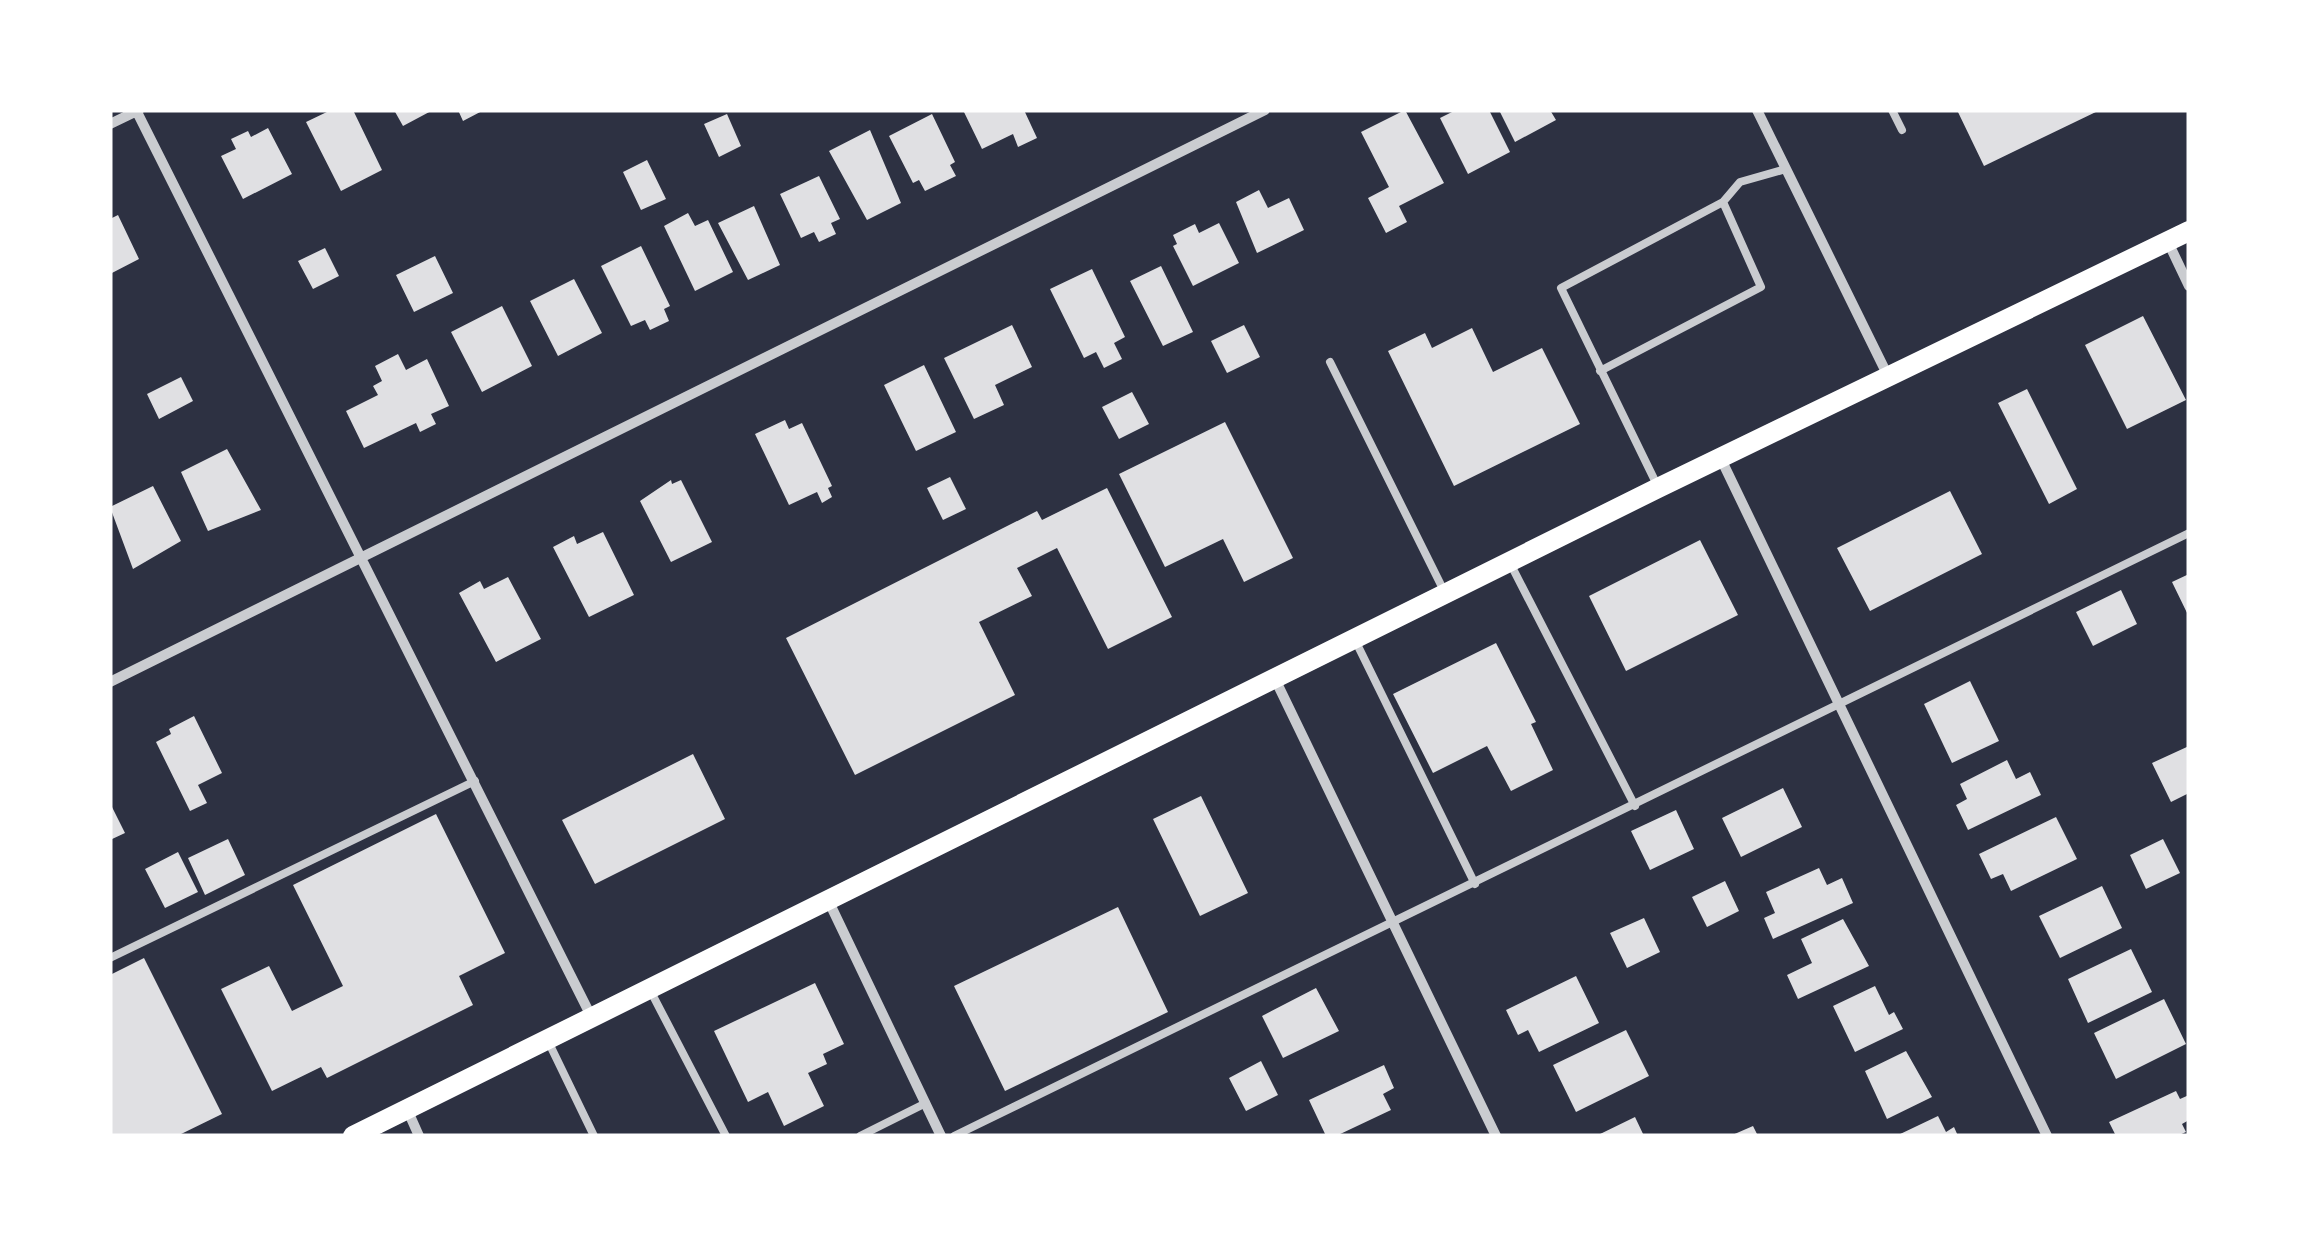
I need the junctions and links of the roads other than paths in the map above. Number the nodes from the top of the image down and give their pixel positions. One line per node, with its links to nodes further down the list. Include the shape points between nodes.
1 (137, 110): 5 (street); 18 (street)
2 (1265, 110): 18 (street)
3 (1757, 110): 7 (street)
4 (1892, 110): 6 (lane)
5 (110, 124)
6 (1902, 130)
7 (1786, 168): 8 (lane, via 1740,182); 14 (street)
8 (1723, 202): 13 (lane, via 1761,288); 13 (lane, via 1564,283 1561,294)
9 (2189, 231): 10 (main road)
10 (2168, 242): 11 (street); 14 (main road)
11 (2189, 286)
12 (1330, 362): 20 (lane)
13 (1600, 371): 16 (lane)
14 (1888, 376): 15 (main road)
15 (1720, 458): 16 (main road); 24 (street)
16 (1658, 488): 19 (main road)
17 (2189, 534): 24 (lane)
18 (362, 556): 23 (street); 25 (street)
19 (1509, 562): 20 (main road); 26 (lane)
20 (1445, 594): 21 (main road)
21 (1354, 638): 22 (main road); 27 (lane)
22 (1274, 678): 28 (main road); 29 (street)
23 (110, 682)
24 (1840, 705): 26 (lane); 44 (street)
25 (475, 781): 30 (lane); 32 (street)
26 (1635, 806): 27 (lane)
27 (1475, 884): 29 (lane)
28 (829, 902): 31 (main road); 34 (street)
29 (1394, 923): 42 (lane); 43 (street)
30 (110, 958)
31 (650, 990): 32 (main road); 39 (lane)
32 (592, 1018): 33 (main road)
33 (547, 1040): 35 (main road); 38 (lane)
34 (926, 1104): 40 (lane); 41 (street)
35 (407, 1110): 36 (main road); 37 (street)
36 (354, 1136)
37 (419, 1136)
38 (594, 1136)
39 (726, 1136)
40 (860, 1136)
41 (941, 1136)
42 (954, 1136)
43 (1496, 1136)
44 (2047, 1136)

